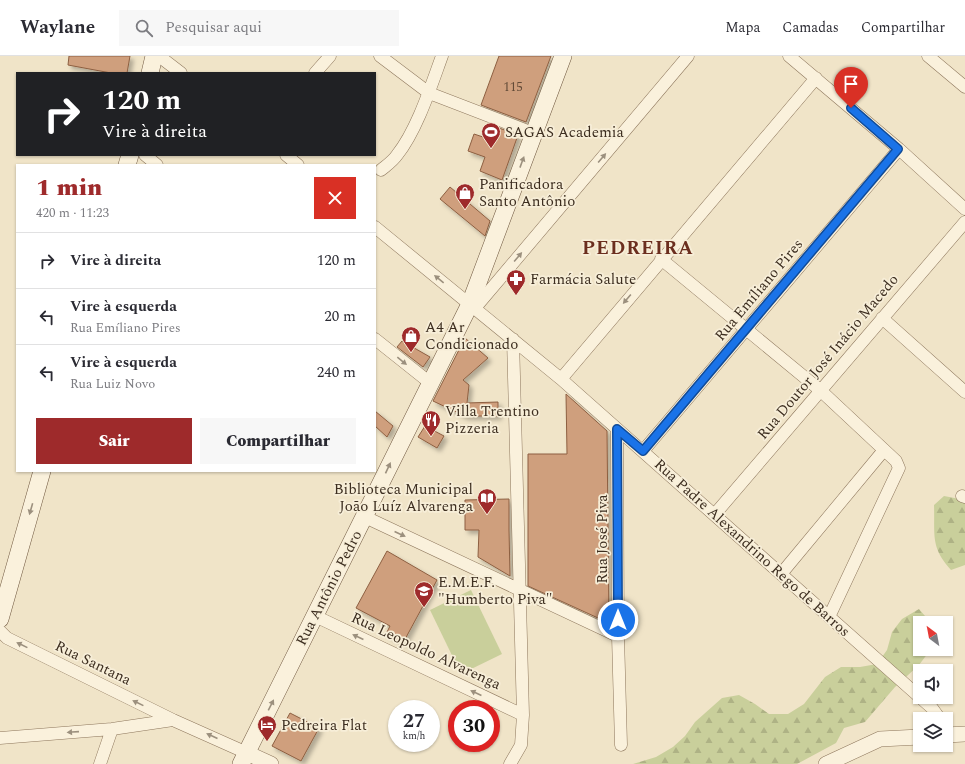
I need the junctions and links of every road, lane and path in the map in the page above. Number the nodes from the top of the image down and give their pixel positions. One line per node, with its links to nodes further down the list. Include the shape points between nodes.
1 (154, 56): 10 (main road)
2 (159, 56): 11 (street)
3 (330, 56): 12 (street)
4 (380, 56): 15 (street)
5 (442, 56): 15 (street)
6 (563, 56): 16 (main road, Rua Antônio Pedro)
7 (688, 56): 27 (street, one-way to 7)
8 (789, 56): 13 (street)
9 (928, 56): 14 (street)
10 (150, 72)
11 (180, 72)
12 (317, 72)
13 (816, 78): 17 (street); 26 (street)
14 (965, 87)
15 (429, 93): 16 (street); 22 (street, via 397,155)
16 (533, 132): 27 (main road, Rua Antônio Pedro, one-way to 16)
17 (898, 149): 23 (street); 29 (street, Rua Emíliano Pires)
18 (146, 156): 20 (street)
19 (287, 156): 21 (street)
20 (156, 164)
21 (297, 164)
22 (381, 170)
23 (965, 209)
24 (965, 222): 28 (street, Rua Doutor José Inácio Macedo)
25 (376, 228): 27 (street, Rua Padre Alexandrino Rego de Barros, one-way to 25)
26 (661, 259): 29 (street); 32 (street, one-way to 32)
27 (472, 306): 30 (street, Rua Padre Alexandrino Rego de Barros); 33 (main road, Rua Antônio Pedro)
28 (882, 318): 34 (street, Rua Doutor José Inácio Macedo); 35 (street)
29 (747, 330): 34 (street); 38 (street, Rua Emíliano Pires)
30 (514, 339): 32 (street, Rua Padre Alexandrino Rego de Barros); 43 (street)
31 (376, 340): 33 (street, one-way to 33)
32 (561, 379): 36 (street, Rua Padre Alexandrino Rego de Barros)
33 (429, 382): 41 (main road, Rua Antônio Pedro, one-way to 33)
34 (820, 390): 37 (street); 40 (street, Rua Doutor José Inácio Macedo)
35 (965, 392)
36 (617, 429): 38 (street, Rua Padre Alexandrino Rego de Barros); 48 (street, Rua José Piva)
37 (884, 450): 42 (street); 45 (street, via 896,461 899,468)
38 (643, 451): 40 (street, Rua Padre Alexandrino Rego de Barros)
39 (42, 472): 46 (main road, one-way to 46)
40 (715, 514): 42 (street, Rua Padre Alexandrino Rego de Barros)
41 (365, 517): 43 (street, one-way to 43); 44 (main road, Rua Antônio Pedro)
42 (781, 574): 45 (street, Rua Padre Alexandrino Rego de Barros)
43 (520, 589): 48 (street); 50 (street)
44 (315, 616): 50 (street, Rua Leopoldo Alvarenga, one-way to 44); 56 (main road, Rua Antônio Pedro, one-way to 44)
45 (829, 617): 49 (street, Rua Padre Alexandrino Rego de Barros)
46 (0, 619)
47 (0, 631): 51 (street, Rua Santana, one-way to 47, via 7,638)
48 (618, 636): 55 (street, Rua José Piva)
49 (935, 712)
50 (523, 715): 59 (street, via 520,745)
51 (173, 720): 52 (street); 56 (street, Rua Santana, one-way to 51)
52 (112, 729): 54 (street, one-way to 54); 57 (street)
53 (913, 737): 60 (street, via 880,739)
54 (0, 738)
55 (621, 745)
56 (244, 758): 58 (street)
57 (100, 764)
58 (271, 764)
59 (510, 764)
60 (826, 764)

